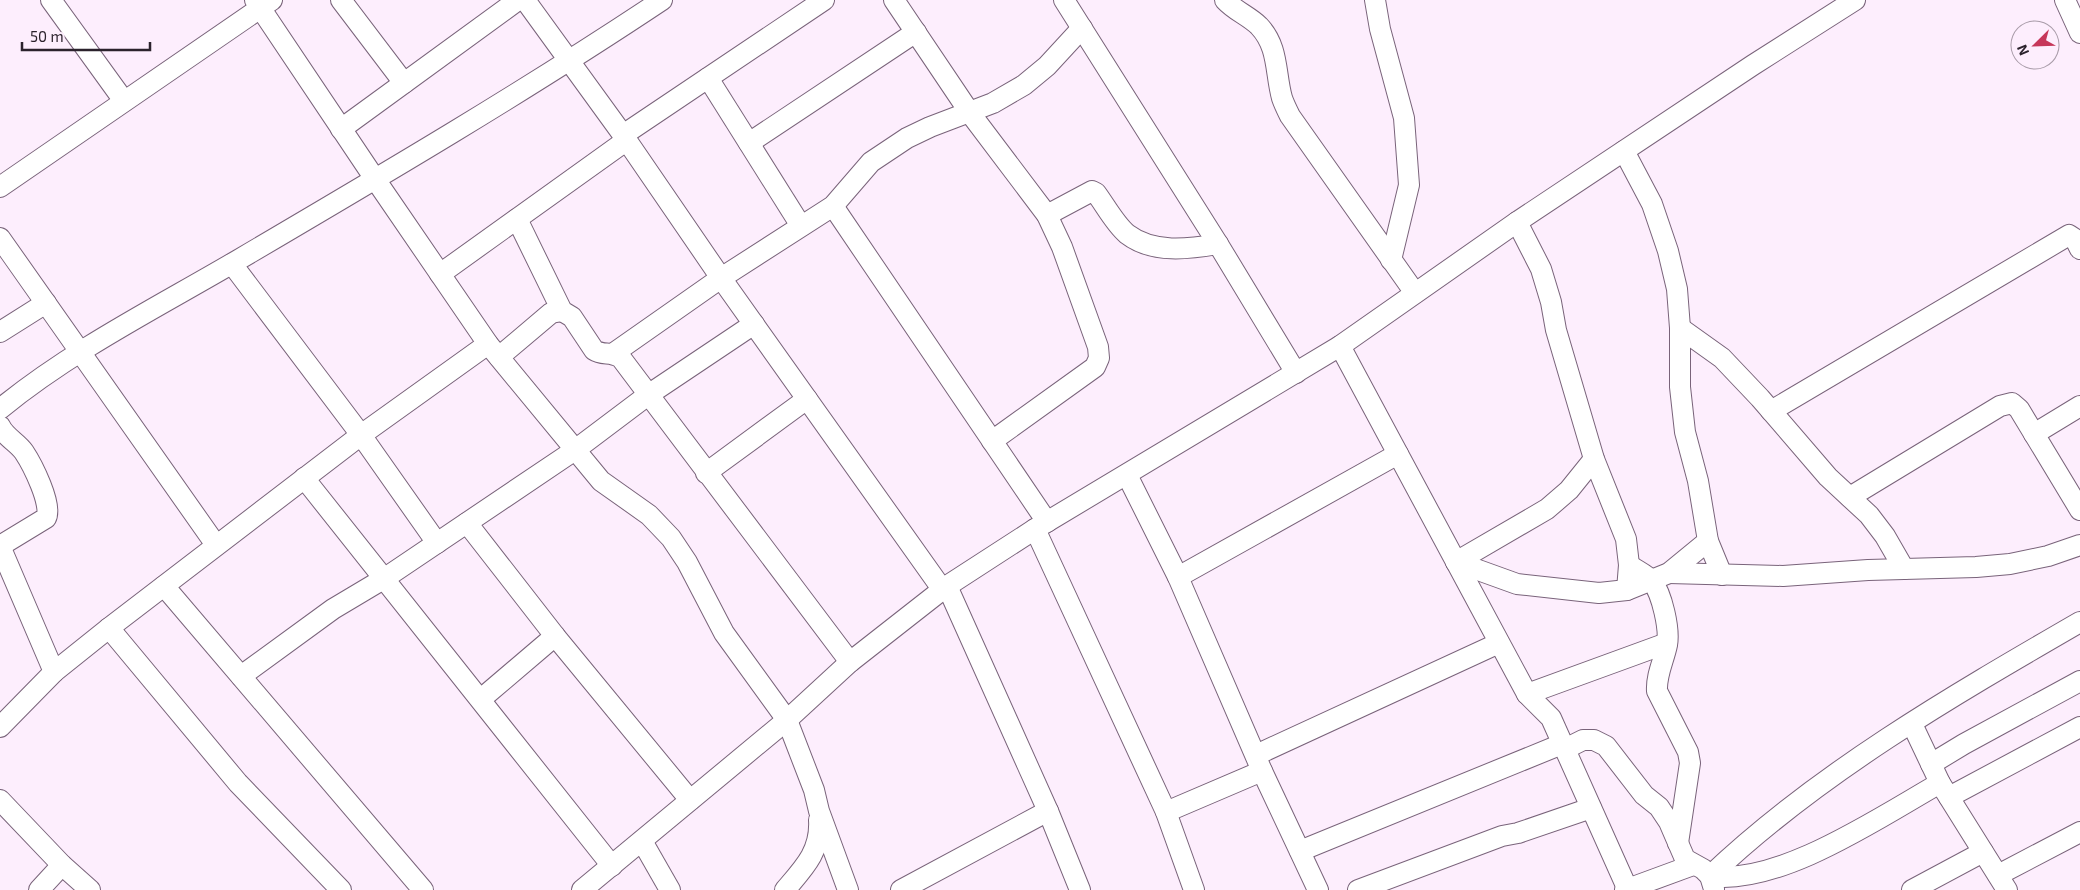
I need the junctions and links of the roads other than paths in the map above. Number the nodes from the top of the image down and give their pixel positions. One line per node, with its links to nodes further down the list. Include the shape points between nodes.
1 (341, 0): 19 (street)
2 (518, 0): 19 (street)
3 (524, 0): 17 (street)
4 (662, 0): 17 (street)
5 (824, 0): 18 (street)
6 (894, 0): 15 (street)
7 (1064, 0): 14 (street)
8 (1225, 0): 36 (street, via 1266,36 1272,46 1282,99 1290,116)
9 (1375, 0): 36 (street, via 1404,118 1409,185)
10 (1855, 0): 25 (street)
11 (2065, 0): 16 (street)
12 (55, 2): 20 (street)
13 (262, 3): 20 (street); 22 (street)
14 (1082, 28): 21 (street, via 1047,66 1024,85); 35 (street)
15 (916, 32): 21 (street); 24 (street)
16 (2080, 34)
17 (569, 62): 23 (street); 26 (street)
18 (708, 78): 23 (street); 24 (street)
19 (404, 84): 22 (street)
20 (124, 101): 27 (street)
21 (970, 113): 28 (street, via 930,126 871,162); 29 (street)
22 (341, 129): 26 (street)
23 (625, 137): 30 (street); 39 (street)
24 (749, 143): 32 (street)
25 (1624, 151): 31 (street); 44 (street, via 1652,204 1668,251 1677,289)
26 (375, 179): 37 (street); 38 (street)
27 (0, 187)
28 (833, 206): 32 (street); 59 (street)
29 (1046, 215): 35 (street, via 1092,191 1125,232 1137,240 1184,250); 59 (street, via 1084,305 1099,358 1095,367)
30 (517, 219): 38 (street); 42 (street)
31 (1517, 222): 40 (street); 62 (street, via 1541,269)
32 (801, 226): 39 (street)
33 (0, 238): 41 (street)
34 (2077, 238): 55 (street, via 2069,235)
35 (1218, 244): 50 (street)
36 (1391, 260): 40 (street)
37 (232, 264): 48 (street); 58 (street)
38 (440, 274): 47 (street)
39 (721, 278): 43 (street); 49 (street)
40 (1415, 293): 46 (street)
41 (46, 303): 45 (street); 48 (street)
42 (562, 311): 47 (street, via 551,313); 49 (street, via 572,317 594,350)
43 (754, 324): 51 (street); 52 (street)
44 (1680, 328): 55 (street, via 1722,358); 70 (street, via 1680,387 1685,432 1698,481)
45 (0, 332)
46 (1340, 346): 50 (street); 61 (street)
47 (494, 351): 58 (street); 60 (street)
48 (80, 352): 54 (street); 72 (street)
49 (614, 353): 51 (street)
50 (1296, 373): 64 (street)
51 (648, 395): 60 (street); 63 (street)
52 (807, 399): 63 (street); 83 (street)
53 (2080, 406): 57 (street)
54 (0, 410)
55 (1770, 411): 66 (street)
56 (0, 426): 74 (street, via 23,451 36,475 49,513)
57 (2034, 434): 66 (street, via 2012,403 2000,406); 67 (street)
58 (361, 435): 65 (street); 71 (street)
59 (992, 441): 69 (street)
60 (575, 450): 68 (street); 96 (street, via 601,481 649,515 671,538 724,632)
61 (1398, 454): 75 (street); 79 (street)
62 (1594, 460): 75 (street, via 1547,509); 76 (street, via 1626,539)
63 (706, 473): 90 (street)
64 (1127, 475): 69 (street); 79 (street)
65 (304, 478): 72 (street); 81 (street)
66 (1850, 497): 77 (street, via 1885,536)
67 (2080, 510)
68 (467, 523): 71 (street); 88 (street)
69 (1041, 526): 83 (street); 109 (street)
70 (1708, 540): 78 (street); 80 (street)
71 (437, 543): 81 (street)
72 (216, 545): 82 (street)
73 (2080, 545): 77 (street, via 2010,564)
74 (0, 546): 91 (street)
75 (1456, 562): 84 (street, via 1516,584 1599,593); 89 (street)
76 (1629, 565): 80 (street); 84 (street)
77 (1904, 569): 78 (street, via 1783,576)
78 (1722, 574): 80 (street)
79 (1178, 577): 101 (street)
80 (1660, 577): 84 (street); 87 (street, via 1660,601)
81 (385, 578): 92 (street, via 333,609); 95 (street)
82 (164, 586): 86 (street); 92 (street)
83 (945, 587): 90 (street); 108 (street)
84 (1627, 590): 87 (street, via 1654,607)
85 (2080, 622): 97 (street)
86 (109, 628): 91 (street); 123 (street, via 238,783)
87 (1667, 634): 94 (street); 112 (street, via 1657,691 1690,762)
88 (555, 636): 95 (street); 105 (street)
89 (1500, 643): 94 (street); 101 (street)
90 (850, 662): 96 (street)
91 (54, 672): 98 (street)
92 (241, 676): 124 (street)
93 (2080, 681): 102 (street)
94 (1527, 694): 100 (street, via 1551,718)
95 (481, 699): 117 (street)
96 (787, 720): 105 (street); 107 (street)
97 (1912, 724): 102 (street); 118 (street, via 1792,805)
98 (0, 727)
99 (2080, 727): 103 (street)
100 (1564, 746): 106 (street); 112 (street, via 1594,740 1606,746 1644,795 1659,807); 113 (street)
101 (1259, 763): 109 (street); 113 (street)
102 (1931, 764): 103 (street)
103 (1944, 790): 114 (street); 120 (street, via 1787,865)
104 (0, 800): 115 (street)
105 (690, 800): 111 (street)
106 (1591, 808): 133 (street, via 1502,836); 134 (street)
107 (819, 811): 127 (street, via 819,842); 128 (street)
108 (1048, 811): 129 (street); 130 (street)
109 (1166, 812): 131 (street)
110 (2080, 832): 119 (street)
111 (642, 841): 117 (street); 126 (street)
112 (1678, 843): 116 (street, via 1685,859)
113 (1300, 851): 132 (street)
114 (1983, 852): 119 (street); 135 (street)
115 (62, 865): 121 (street); 122 (street)
116 (1693, 865): 118 (street, via 1703,870); 134 (street)
117 (612, 866): 125 (street)
118 (1712, 883): 120 (street)
119 (2003, 883)
120 (1737, 884)
121 (39, 890)
122 (90, 890)
123 (341, 890)
124 (423, 890)
125 (582, 890)
126 (670, 890)
127 (785, 890)
128 (848, 890)
129 (901, 890)
130 (1080, 890)
131 (1194, 890)
132 (1318, 890)
133 (1358, 890)
134 (1627, 890)
135 (1912, 890)

